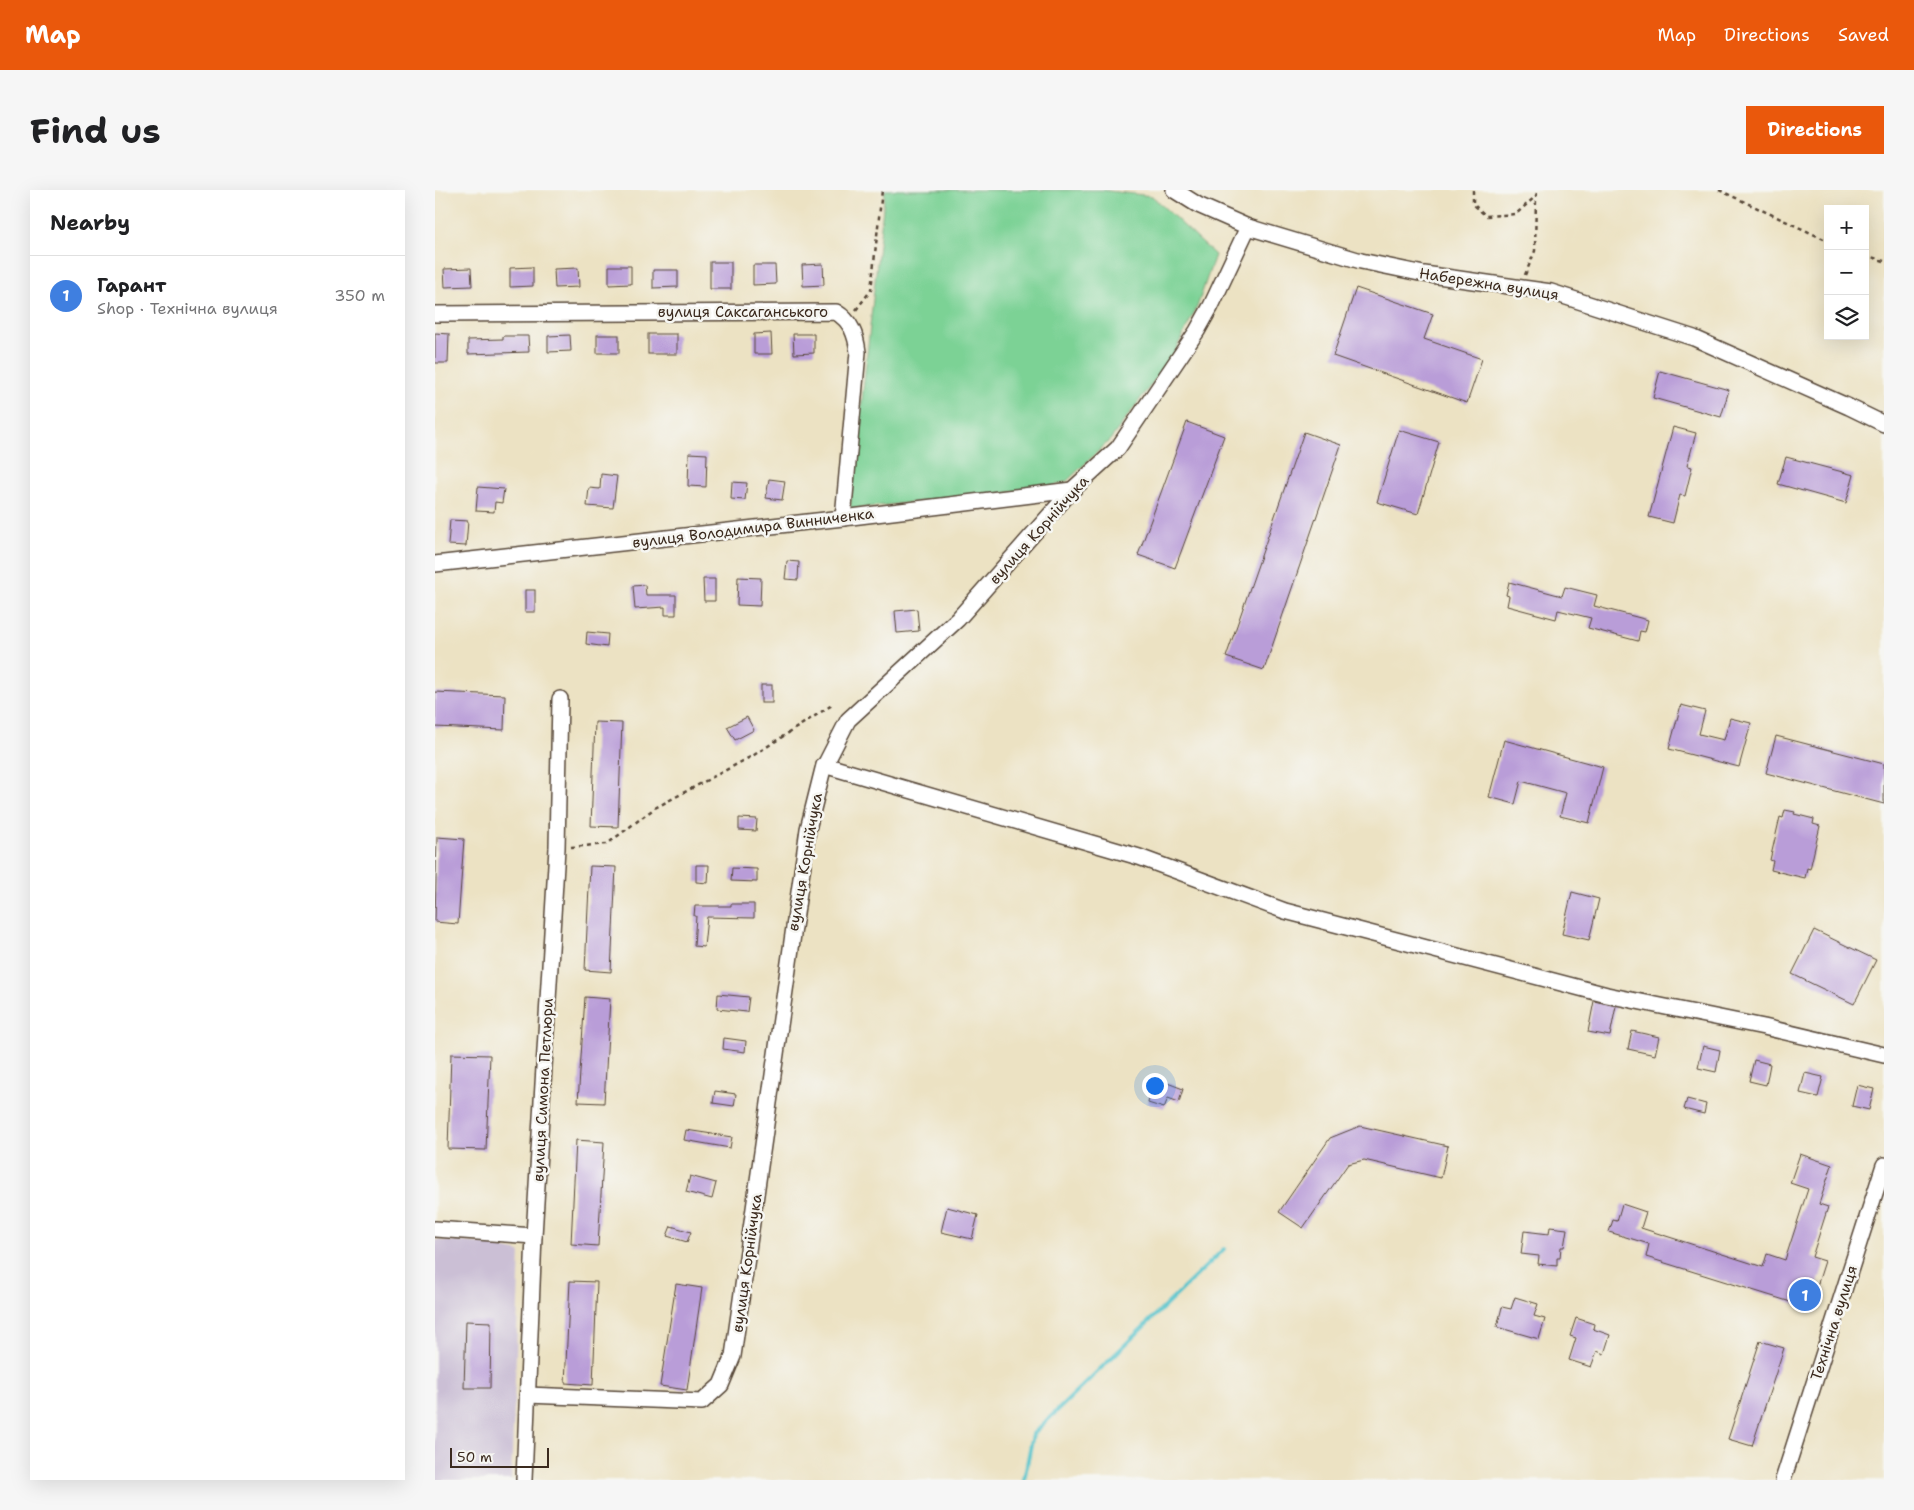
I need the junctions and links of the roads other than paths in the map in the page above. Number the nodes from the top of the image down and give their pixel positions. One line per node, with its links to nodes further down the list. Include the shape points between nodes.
1 (1174, 190): 2 (street, Набережна вулиця, via 1198,205)
2 (1248, 227): 4 (street, Набережна вулиця, via 1361,261 1424,274 1551,292 1694,338); 5 (street, вулиця Корнійчука, via 1211,306 1170,372 1118,448)
3 (435, 314): 6 (street, вулиця Саксаганського, via 836,312 848,321 858,352)
4 (1884, 424)
5 (1072, 490): 6 (street, вулиця Володимира Винниченка); 9 (street, вулиця Корнійчука, via 958,619 848,720)
6 (843, 518): 7 (street, вулиця Володимира Винниченка)
7 (435, 564)
8 (560, 699): 13 (street, вулиця Симона Петлюри, via 557,848)
9 (824, 765): 10 (street, via 1139,858 1285,911 1607,995 1764,1027); 14 (street, вулиця Корнійчука, via 808,829 733,1356 721,1385 702,1402)
10 (1884, 1056)
11 (1884, 1165): 16 (street, Технічна вулиця)
12 (435, 1229): 13 (street)
13 (534, 1236): 14 (street, вулиця Симона Петлюри)
14 (527, 1395): 15 (street, вулиця Симона Петлюри)
15 (524, 1480)
16 (1783, 1480)

